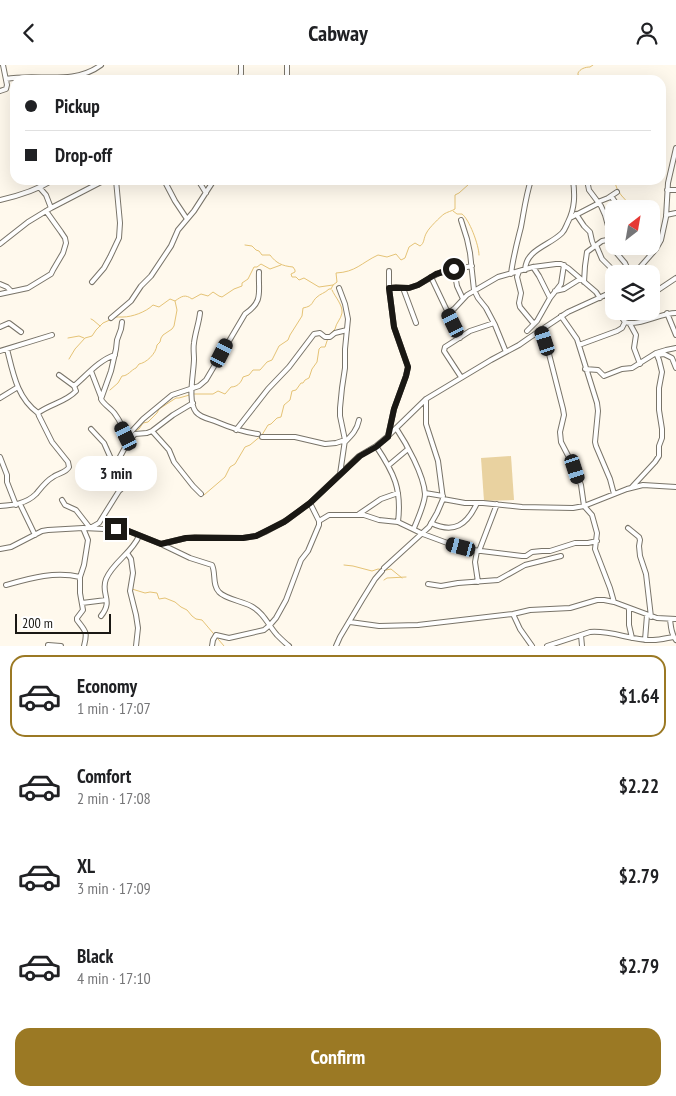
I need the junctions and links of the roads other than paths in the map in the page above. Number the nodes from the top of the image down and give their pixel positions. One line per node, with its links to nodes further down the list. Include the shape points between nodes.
1 (3, 65): 4 (street)
2 (100, 65): 3 (street)
3 (80, 75)
4 (6, 79): 5 (street); 6 (street, via 7,87)
5 (10, 79)
6 (0, 91)
7 (676, 148): 18 (street)
8 (43, 185): 17 (street)
9 (96, 185): 26 (street)
10 (116, 185): 53 (street, via 119,238 104,268)
11 (167, 185): 32 (street)
12 (201, 185): 21 (street)
13 (211, 185): 21 (street)
14 (529, 185): 49 (street)
15 (574, 185): 31 (street, via 575,199)
16 (588, 185): 25 (street)
17 (39, 187): 23 (street); 26 (street, via 46,195)
18 (667, 190): 19 (street); 30 (street)
19 (676, 190)
20 (618, 192): 22 (street)
21 (206, 193): 32 (street)
22 (612, 196): 24 (street); 25 (street)
23 (0, 200)
24 (614, 200)
25 (599, 203): 28 (street); 29 (street)
26 (48, 210): 35 (street); 61 (street, via 65,239 63,253 51,274 28,288)
27 (676, 213): 30 (street)
28 (576, 214): 31 (street); 36 (street, via 590,232)
29 (605, 215)
30 (666, 215): 41 (street, via 661,240)
31 (570, 218): 45 (street, via 562,233 532,252)
32 (187, 219): 73 (street, via 151,276 131,301)
33 (460, 220): 42 (street)
34 (605, 240): 36 (street)
35 (0, 244)
36 (595, 245): 39 (street); 54 (street, via 587,253)
37 (618, 255): 40 (street)
38 (564, 265): 43 (street); 52 (street); 62 (street, via 562,283)
39 (608, 265)
40 (626, 265)
41 (642, 265)
42 (472, 266): 44 (street); 60 (street)
43 (533, 267): 45 (street); 65 (street)
44 (454, 269): 50 (street); 67 (street)
45 (524, 269): 47 (street)
46 (389, 271): 57 (street)
47 (519, 271): 49 (street); 79 (street, via 519,303)
48 (259, 272): 103 (street, via 257,303 238,324 206,380)
49 (512, 274): 60 (street, via 498,277)
50 (431, 277): 58 (street, via 418,285); 69 (street)
51 (676, 278): 59 (street)
52 (580, 279): 54 (street); 62 (street)
53 (92, 282)
54 (584, 282): 66 (street)
55 (0, 284): 61 (street)
56 (339, 288): 82 (street, via 347,312)
57 (389, 288): 58 (street); 114 (street, via 394,327 408,367)
58 (403, 288): 76 (street)
59 (660, 289)
60 (474, 290): 67 (street); 77 (street)
61 (11, 291): 63 (street)
62 (556, 291): 65 (street)
63 (0, 294)
64 (605, 296): 66 (street)
65 (550, 298): 79 (street)
66 (600, 298): 72 (street)
67 (463, 299): 69 (street)
68 (200, 313): 103 (street, via 194,344)
69 (448, 313): 87 (street)
70 (666, 313): 71 (street); 78 (street); 86 (street)
71 (676, 313)
72 (561, 316): 81 (street); 88 (street)
73 (111, 318)
74 (624, 320): 78 (street)
75 (122, 322): 94 (street)
76 (416, 323)
77 (494, 323): 87 (street); 92 (street)
78 (627, 323): 88 (street, via 616,331); 95 (street, via 636,335 634,348)
79 (534, 324): 83 (street)
80 (0, 327): 84 (street, via 9,323)
81 (541, 329): 92 (street); 138 (street, via 563,409 561,442 575,469)
82 (347, 330): 112 (street, via 330,337 314,334); 115 (street, via 340,416)
83 (527, 331)
84 (21, 332)
85 (52, 335): 90 (street)
86 (676, 335)
87 (460, 338): 100 (street, via 444,351)
88 (579, 345): 97 (street)
89 (676, 348): 93 (street)
90 (7, 349): 91 (street); 102 (street)
91 (0, 351)
92 (506, 352): 100 (street)
93 (656, 354): 95 (street); 96 (street, via 672,358); 126 (street, via 662,372 659,456)
94 (115, 355): 98 (street); 105 (street)
95 (640, 363): 97 (street, via 632,369 604,376 598,370)
96 (676, 368)
97 (585, 369): 130 (street, via 598,411 595,442)
98 (91, 371): 101 (street); 105 (street)
99 (59, 375): 101 (street)
100 (461, 377): 106 (street)
101 (74, 386): 108 (street, via 74,394)
102 (18, 387): 104 (street); 108 (street, via 26,402)
103 (192, 389): 107 (street); 116 (street, via 166,398 132,430)
104 (0, 398)
105 (102, 399): 116 (street, via 118,417)
106 (426, 399): 110 (street); 131 (street, via 426,424 438,461)
107 (193, 403): 112 (street, via 197,414); 113 (street)
108 (38, 413): 135 (street, via 69,467 68,471 50,479 34,496)
109 (358, 420): 115 (street, via 356,429)
110 (396, 428): 114 (street); 118 (street)
111 (92, 429): 122 (street, via 104,443)
112 (236, 430): 115 (street, via 260,436 298,437 325,444)
113 (152, 431): 116 (street, via 136,433); 129 (street)
114 (388, 437): 117 (street)
115 (345, 441): 123 (street)
116 (128, 442): 122 (street)
117 (376, 447): 121 (street); 123 (street)
118 (408, 449): 121 (street); 128 (street)
119 (0, 457): 135 (street)
120 (149, 464): 124 (street)
121 (389, 465): 127 (street)
122 (115, 466): 124 (street)
123 (340, 474): 133 (street)
124 (127, 484): 144 (street, via 99,523)
125 (676, 487): 126 (street, via 643,485)
126 (631, 488): 130 (street)
127 (398, 493): 139 (street, via 381,499); 141 (street)
128 (424, 493): 131 (street); 145 (street)
129 (201, 494)
130 (614, 494): 138 (street)
131 (443, 497): 134 (street); 142 (street)
132 (62, 500): 144 (street, via 76,510)
133 (310, 503): 140 (street); 151 (street, via 284,522 256,536 186,538)
134 (477, 503): 136 (street); 142 (street, via 472,514 460,525 450,528)
135 (18, 504): 137 (street); 148 (street)
136 (496, 504): 138 (street); 153 (street)
137 (0, 506)
138 (584, 506): 150 (street, via 592,515)
139 (358, 515): 140 (street, via 329,515); 141 (street)
140 (319, 521): 170 (street, via 288,596)
141 (398, 522): 145 (street)
142 (432, 523): 147 (street)
143 (83, 528): 144 (street); 148 (street, via 48,530); 156 (street, via 88,546)
144 (90, 528): 149 (street, via 126,530)
145 (414, 528): 147 (street)
146 (628, 528): 166 (street, via 640,540)
147 (423, 533): 153 (street); 169 (street, via 375,579)
148 (35, 535): 152 (street)
149 (139, 536): 151 (street); 154 (street)
150 (597, 541): 153 (street, via 575,543 525,556); 161 (street, via 596,551)
151 (161, 544): 170 (street, via 212,565 218,591 260,612)
152 (0, 549)
153 (478, 551): 157 (street, via 475,562)
154 (127, 553): 160 (street, via 106,580); 178 (street, via 133,573 130,591 138,628)
155 (561, 556): 157 (street, via 525,565 500,580)
156 (80, 577): 159 (street, via 51,575); 162 (street)
157 (478, 582): 158 (street, via 441,586)
158 (428, 584)
159 (6, 585)
160 (106, 600): 162 (street); 165 (street, via 106,609)
161 (614, 602): 163 (street); 164 (street, via 604,600 570,608 530,609)
162 (82, 603): 177 (street, via 84,610 77,620 86,630)
163 (629, 609): 166 (street); 172 (street)
164 (513, 614): 169 (street, via 414,625 379,626); 182 (street)
165 (100, 616)
166 (649, 616): 167 (street); 174 (street)
167 (670, 619): 168 (street); 173 (street)
168 (676, 619)
169 (350, 622): 181 (street)
170 (270, 625): 179 (street, via 264,630 229,638 216,635); 180 (street)
171 (581, 635): 172 (street, via 605,632); 183 (street); 184 (street)
172 (632, 638): 174 (street)
173 (674, 638): 174 (street)
174 (645, 640)
175 (48, 645): 176 (street)
176 (60, 646)
177 (84, 646)
178 (136, 646)
179 (212, 646)
180 (289, 646)
181 (336, 646)
182 (532, 646)
183 (547, 646)
184 (582, 646)

